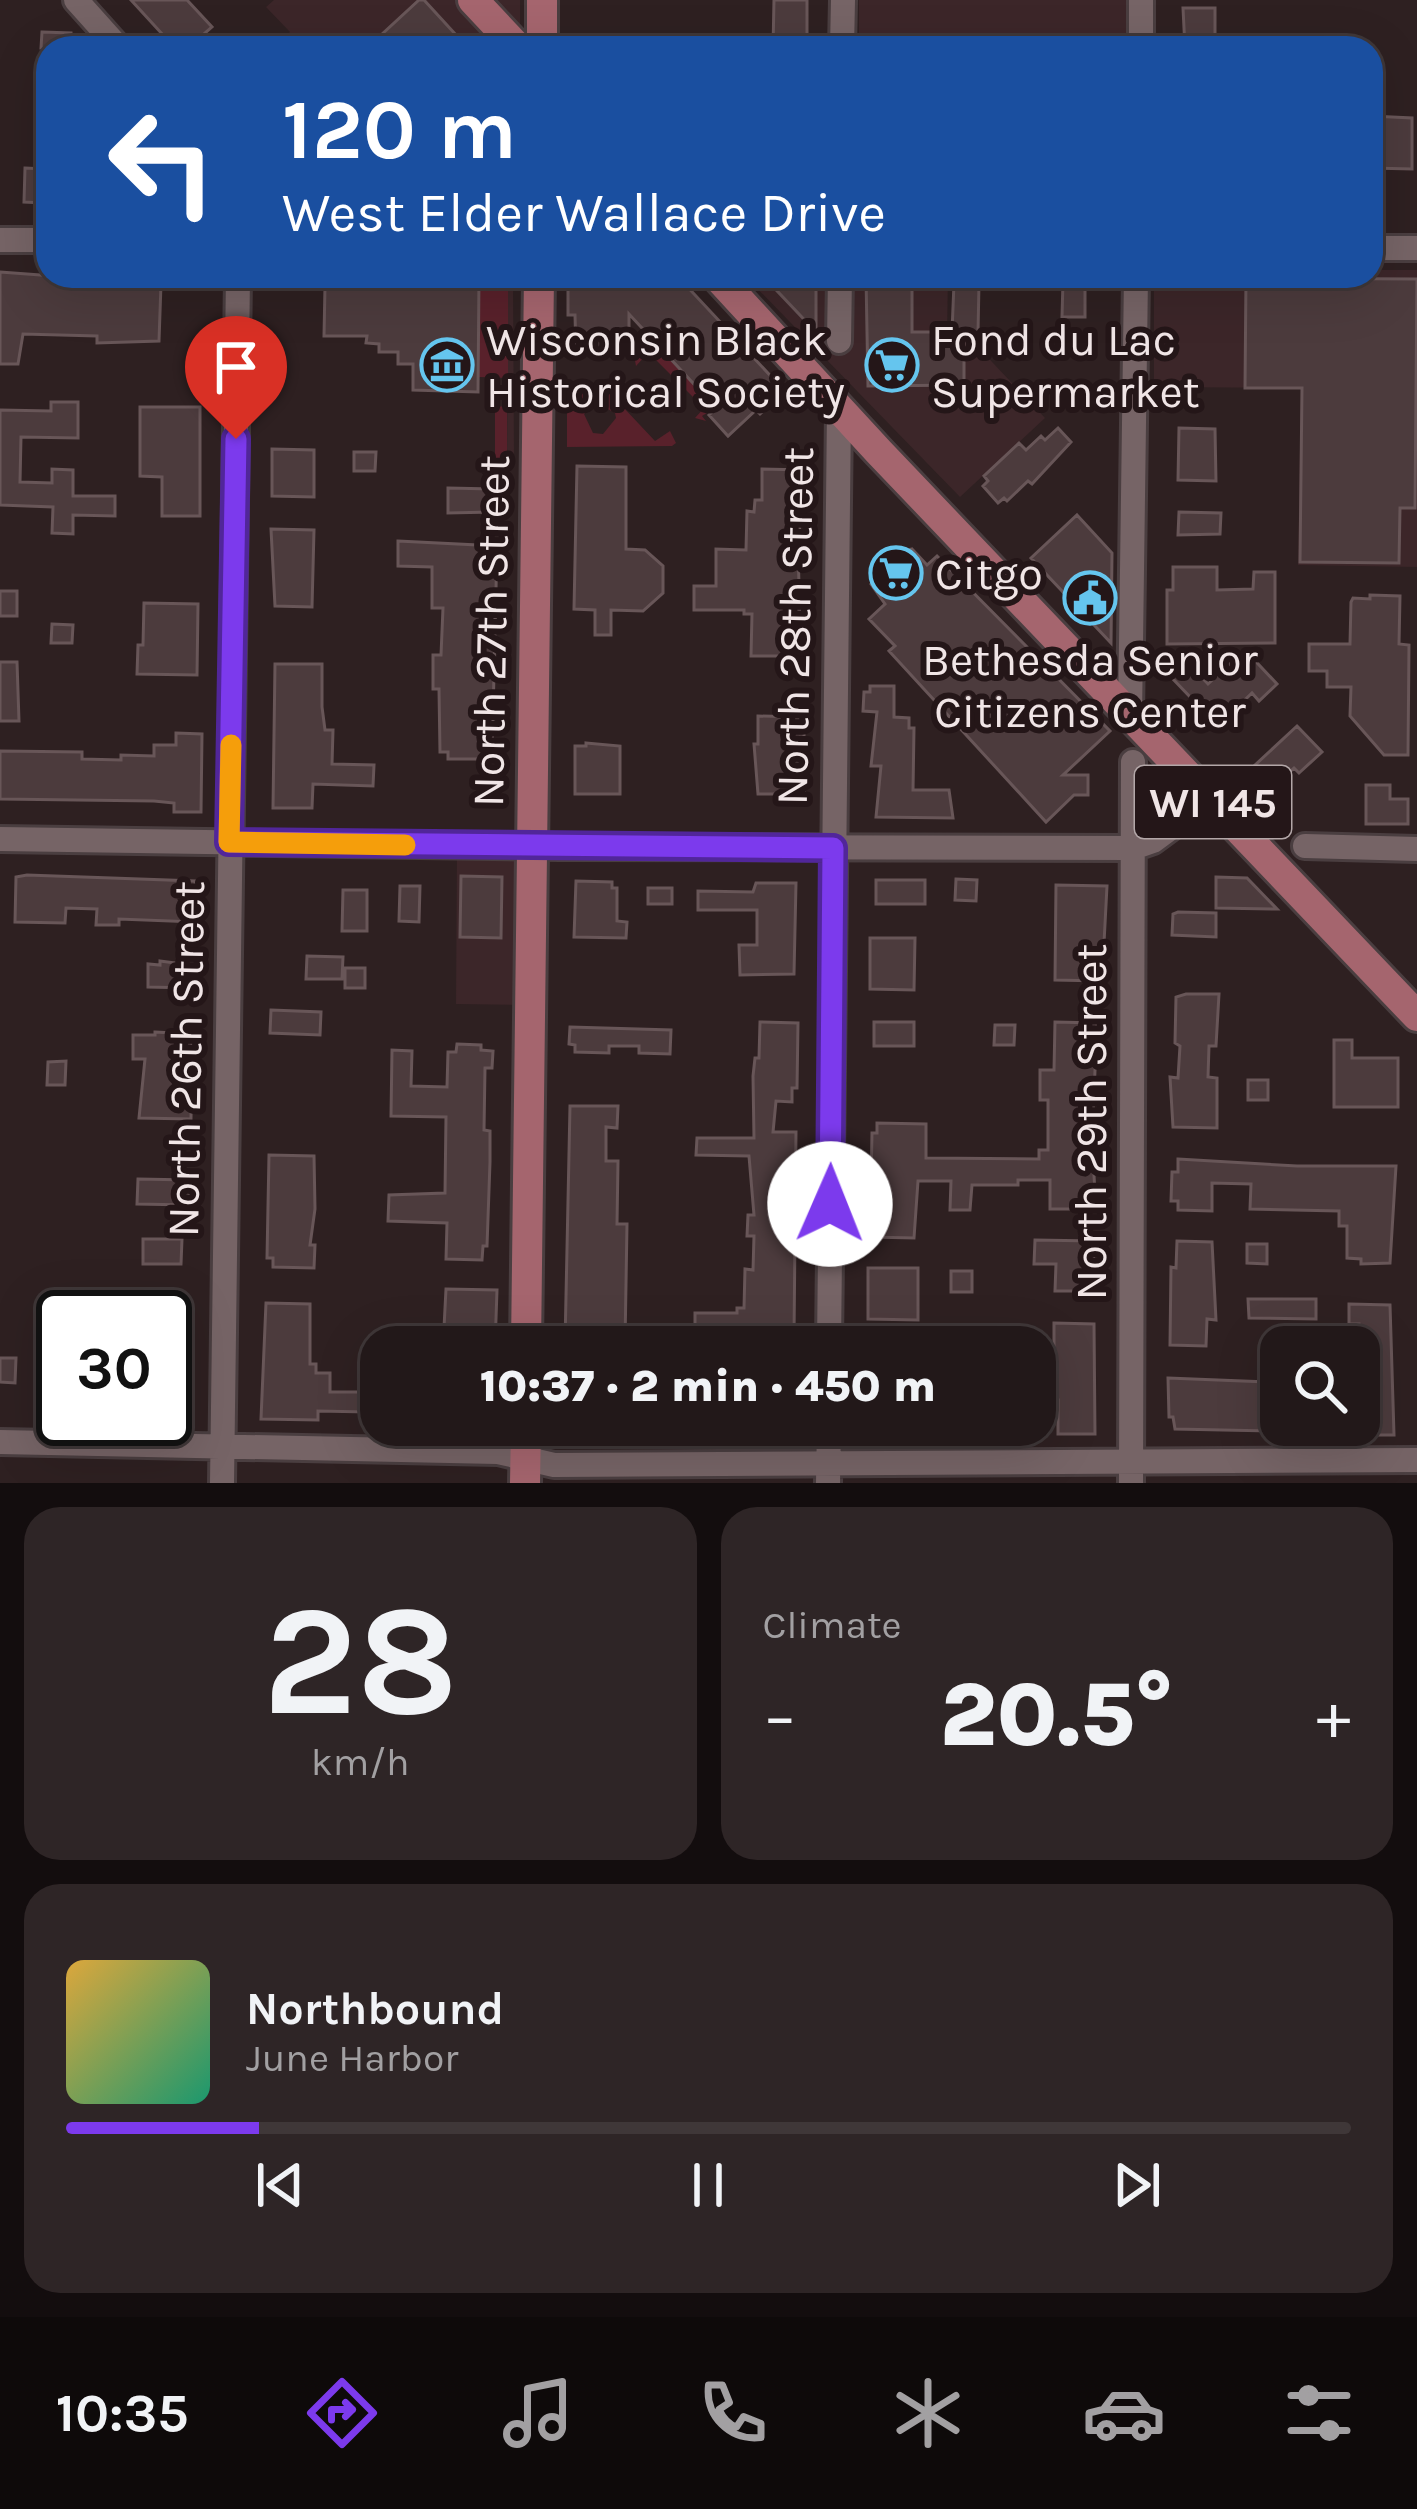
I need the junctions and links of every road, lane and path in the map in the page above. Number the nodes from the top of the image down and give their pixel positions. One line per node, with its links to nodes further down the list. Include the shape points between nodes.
1 (76, 0): 6 (street)
2 (473, 0): 7 (main road)
3 (542, 0): 8 (main road)
4 (842, 0): 9 (street)
5 (1142, 0): 10 (street)
6 (108, 36)
7 (507, 36)
8 (542, 36)
9 (842, 36)
10 (1141, 36)
11 (0, 240): 12 (street)
12 (36, 240)
13 (1383, 248): 14 (street)
14 (1417, 248)
15 (238, 288): 26 (street, North 26th Street)
16 (539, 288): 28 (main road, North 27th Street)
17 (728, 288): 21 (main road, WI 145)
18 (840, 288): 20 (street)
19 (1136, 288): 22 (street)
20 (839, 341)
21 (839, 409): 22 (main road, WI 145); 29 (street, North 28th Street)
22 (1130, 717): 24 (main road, WI 145)
23 (1133, 762): 30 (street, North 29th Street)
24 (1210, 799): 30 (street); 32 (main road, WI 145)
25 (0, 839): 26 (street)
26 (229, 842): 28 (street); 36 (street, North 26th Street)
27 (1305, 846): 31 (street)
28 (532, 847): 29 (street); 33 (main road, North 27th Street)
29 (833, 848): 30 (street); 34 (street, North 28th Street)
30 (1133, 848): 40 (street, North 29th Street)
31 (1417, 849)
32 (1417, 1016)
33 (526, 1326)
34 (829, 1326)
35 (0, 1442): 36 (street)
36 (222, 1448): 38 (street, via 498,1452); 41 (street, North 26th Street)
37 (1417, 1460): 40 (street)
38 (526, 1471): 39 (street, via 554,1465)
39 (828, 1473): 40 (street)
40 (1131, 1473)
41 (222, 1483)

